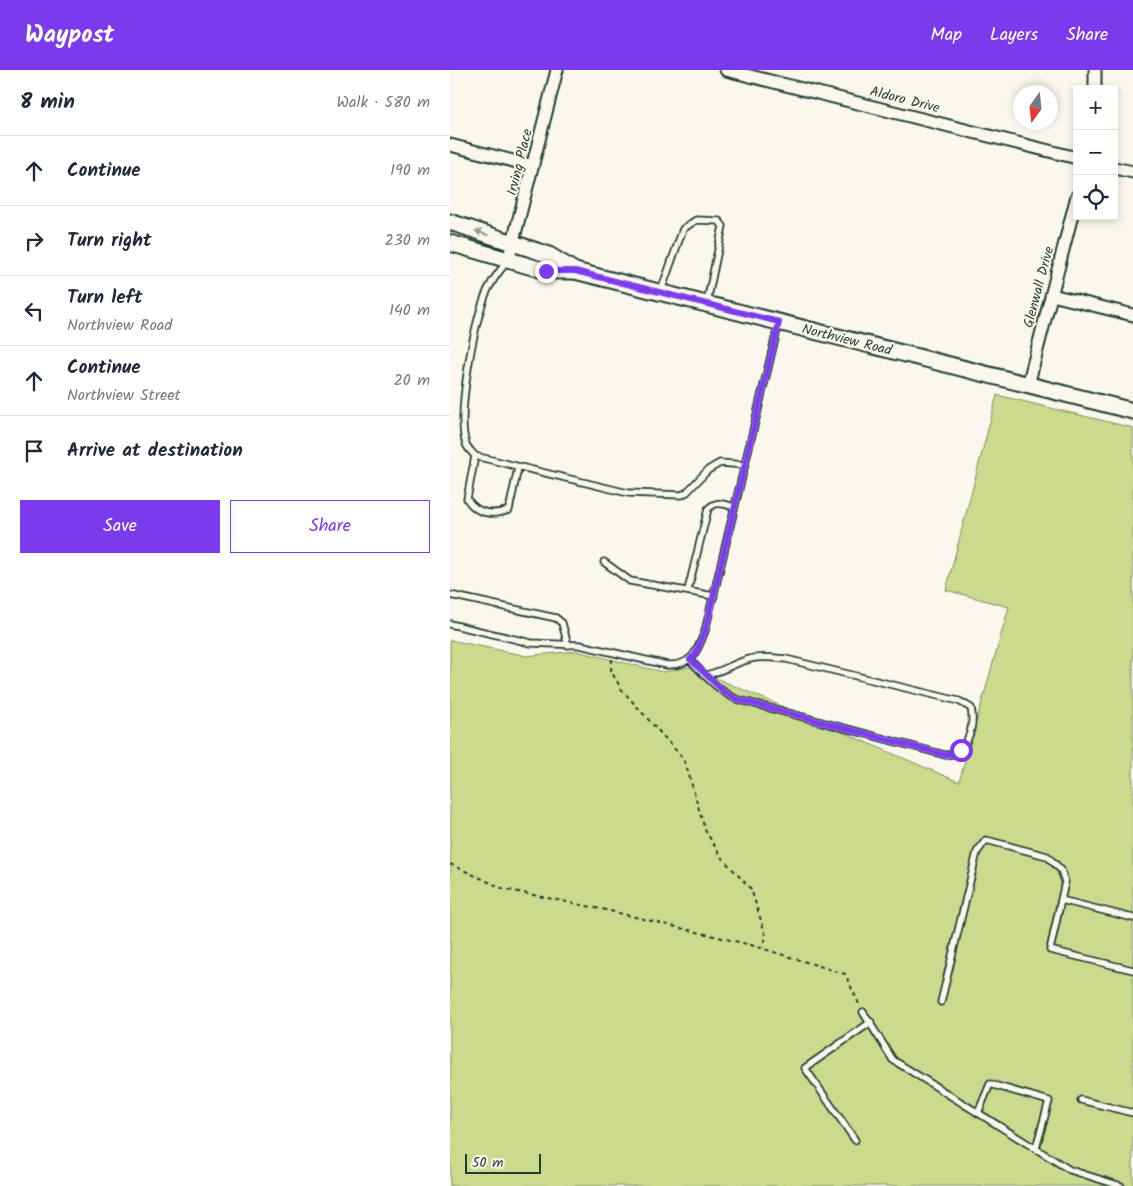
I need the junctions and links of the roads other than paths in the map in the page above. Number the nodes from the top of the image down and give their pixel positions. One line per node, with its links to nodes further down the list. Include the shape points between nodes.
1 (557, 70): 7 (street, Irving Place)
2 (726, 70): 6 (street, Aldoro Drive)
3 (1095, 70): 4 (street)
4 (1095, 85)
5 (450, 145): 7 (street)
6 (1073, 157)
7 (533, 166): 13 (street, Irving Place)
8 (1118, 169): 9 (street)
9 (1133, 172)
10 (1073, 212): 17 (street, Glenwall Drive)
11 (450, 222): 13 (street, Northview Road, one-way to 11)
12 (450, 243): 14 (street)
13 (514, 244): 14 (street, Irving Place); 15 (street, Northview Road, via 549,255)
14 (508, 261): 15 (street, via 546,271); 23 (lane, via 486,294 474,338 464,428 466,442)
15 (575, 271): 16 (street, Northview Road)
16 (660, 292): 18 (street, Northview Road); 18 (lane, via 683,229 696,220 719,221 723,226)
17 (1052, 294): 19 (street); 21 (street, Glenwall Drive)
18 (707, 304): 20 (street, Northview Road)
19 (1133, 315)
20 (779, 322): 21 (street, Northview Road); 24 (lane)
21 (1028, 385): 22 (street, Northview Road)
22 (1133, 411)
23 (475, 456): 25 (lane); 25 (lane, via 467,499 472,507 487,514 509,510)
24 (745, 465): 25 (lane, via 720,462 687,492 676,495 628,493); 26 (lane)
25 (518, 468)
26 (734, 507): 28 (lane, via 718,502 708,509); 30 (lane)
27 (604, 562): 28 (lane, via 630,580)
28 (688, 590): 30 (lane)
29 (450, 595): 32 (lane, via 556,618 562,623)
30 (714, 596): 33 (lane, via 701,643)
31 (450, 624): 32 (lane, via 531,643)
32 (568, 645): 33 (lane, via 667,665 678,666)
33 (690, 659): 34 (lane)
34 (706, 675): 34 (lane, via 724,692 745,702 945,755 961,750 972,720 971,708 959,701 786,659 750,659)
35 (1061, 900): 36 (lane); 37 (lane, via 1050,950); 38 (lane, via 1065,882 1061,870 1047,856 986,840 978,852)
36 (1133, 918)
37 (1133, 970)
38 (941, 1002)
39 (863, 1012): 40 (lane)
40 (870, 1022): 42 (lane, via 893,1060); 44 (lane, via 805,1068)
41 (1081, 1100): 43 (lane)
42 (978, 1113): 45 (lane); 45 (lane, via 990,1084 1049,1101)
43 (1133, 1113)
44 (855, 1140)
45 (1036, 1148): 46 (lane, via 1070,1170)
46 (1120, 1186)

